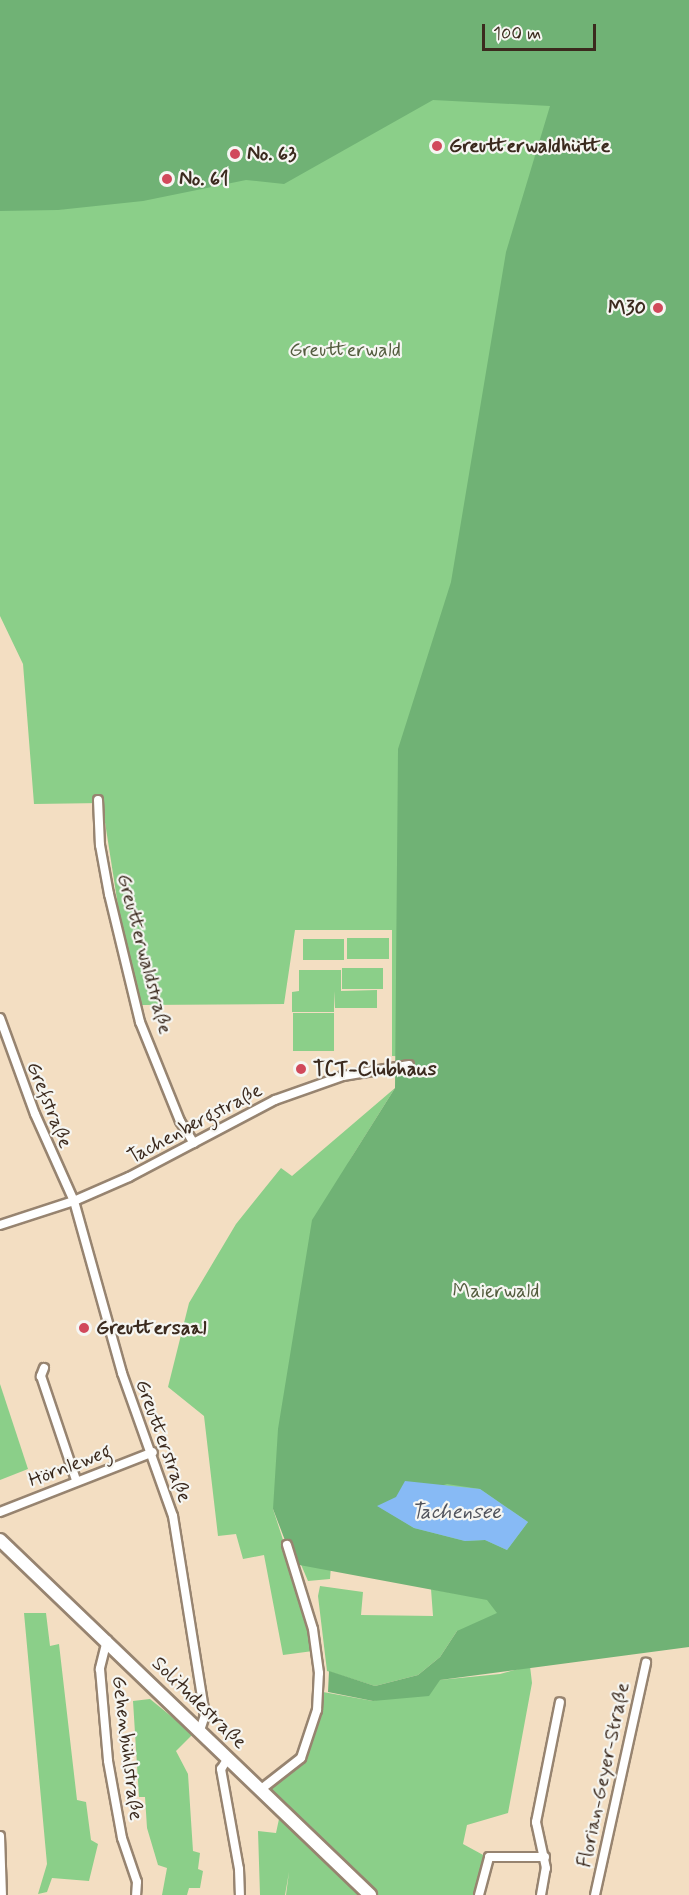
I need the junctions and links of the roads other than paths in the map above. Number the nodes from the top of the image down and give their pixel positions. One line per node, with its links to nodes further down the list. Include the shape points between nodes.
1 (98, 800): 4 (street, Greutterwaldstraße, via 107,884 140,1022 180,1120)
2 (0, 1018): 5 (street, Grefstraße, via 34,1114)
3 (409, 1065): 4 (street, Tachenbergstraße, via 343,1076 275,1100)
4 (194, 1143): 5 (street, Tachenbergstraße)
5 (74, 1201): 6 (street, Tachenbergstraße); 8 (street, Greutterstraße, via 122,1373)
6 (0, 1225)
7 (44, 1368): 9 (street, via 41,1376)
8 (153, 1452): 9 (street, Hörnleweg); 16 (street, Greutterstraße, via 173,1516 205,1714)
9 (76, 1480): 10 (street, Hörnleweg)
10 (0, 1512)
11 (0, 1540): 13 (main road, Solitudestraße)
12 (286, 1545): 18 (street, via 313,1629 319,1673 317,1710 301,1758)
13 (107, 1640): 16 (main road, Solitudestraße); 22 (street, Gehenbühlstraße, via 100,1675 108,1761 122,1838 137,1882)
14 (646, 1663): 27 (street, Florian-Geyer-Straße)
15 (560, 1702): 20 (street, via 536,1822)
16 (200, 1730): 17 (main road, Solitudestraße)
17 (228, 1758): 18 (main road, Solitudestraße); 23 (street, via 221,1768)
18 (260, 1790): 24 (main road, Solitudestraße)
19 (0, 1836): 21 (street)
20 (545, 1857): 25 (street, via 489,1857); 26 (street)
21 (2, 1895)
22 (136, 1895)
23 (240, 1895)
24 (370, 1895)
25 (479, 1895)
26 (541, 1895)
27 (595, 1895)

